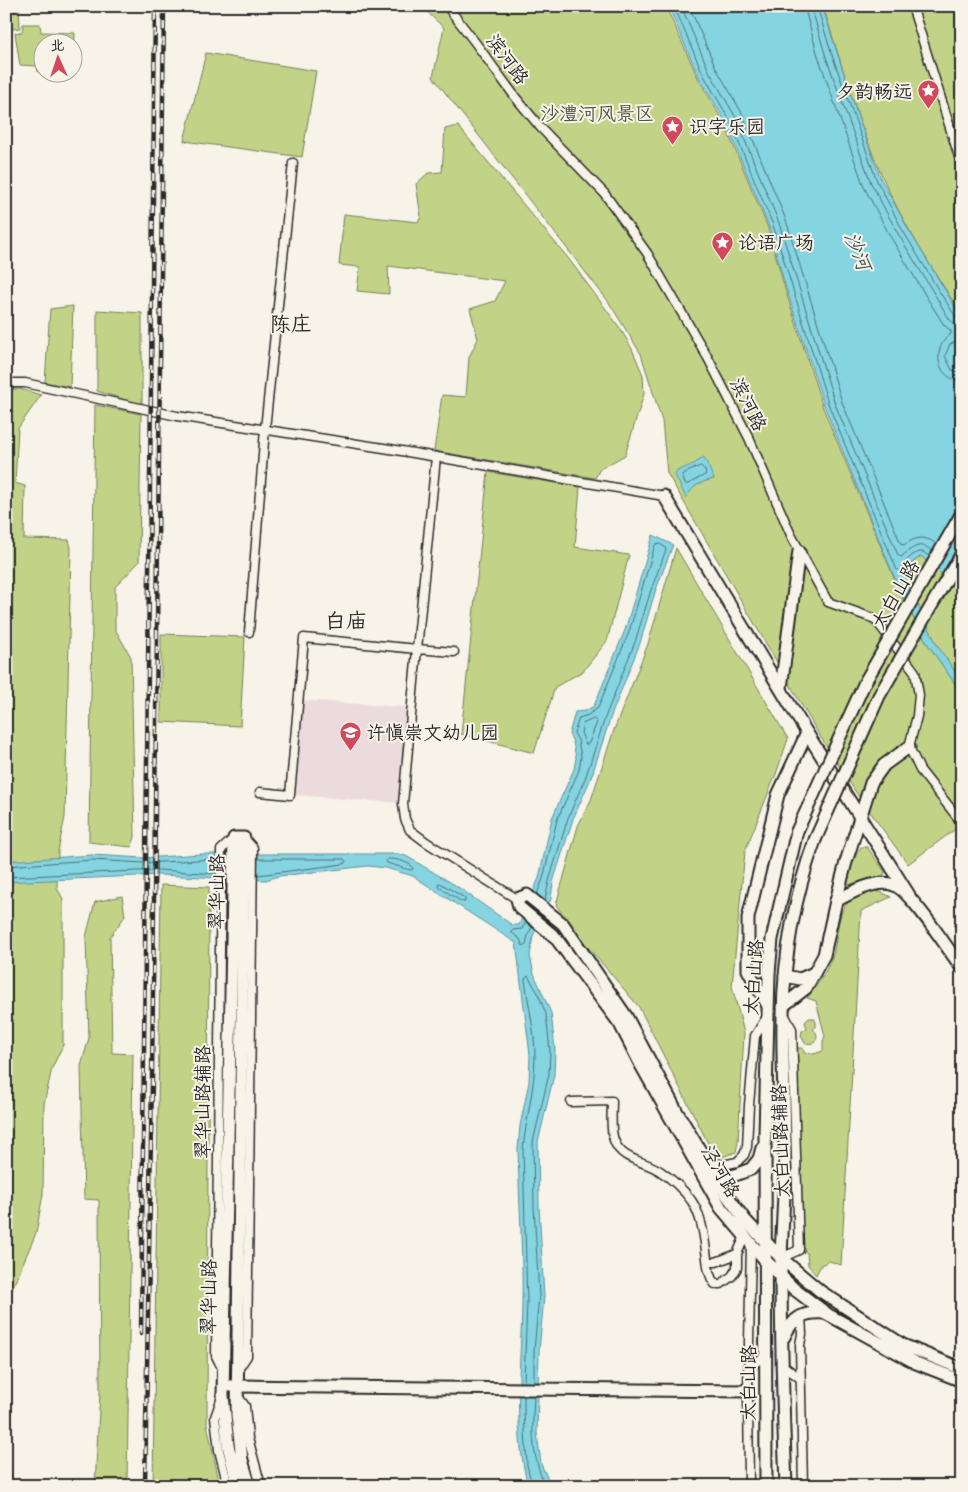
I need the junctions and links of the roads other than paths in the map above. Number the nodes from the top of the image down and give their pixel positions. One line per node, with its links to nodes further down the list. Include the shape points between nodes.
1 (447, 6): 10 (street, 滨河路, via 541,128 604,193 647,253 708,358 749,438)
2 (912, 6): 4 (street)
3 (293, 163): 6 (street)
4 (962, 166)
5 (6, 383): 6 (street, via 25,383 177,416)
6 (265, 429): 7 (street); 12 (street)
7 (436, 457): 8 (street); 13 (street)
8 (664, 496): 15 (street)
9 (962, 513): 30 (street, 太白山路, bridge, via 864,682 797,831 772,939)
10 (799, 551): 15 (street); 17 (street, 滨河路, via 828,602 875,619 915,672 919,696)
11 (962, 553): 28 (street, 太白山路, bridge, via 879,696 815,840 793,920)
12 (249, 632)
13 (417, 649): 14 (street); 18 (street, via 304,638 290,794); 24 (street, via 403,804 405,819 410,830 426,842)
14 (454, 652)
15 (781, 688): 16 (street)
16 (807, 733): 19 (street); 30 (street, via 778,795 748,918 748,970)
17 (909, 747): 19 (street, via 884,765); 20 (street, via 920,770)
18 (260, 792)
19 (860, 818): 23 (street); 25 (street)
20 (962, 823)
21 (242, 844): 22 (street, 翠华山路); 22 (street); 49 (street, 翠华山路辅路, via 221,850 216,1356)
22 (244, 894): 49 (street, 翠华山路); 52 (street, 翠华山路)
23 (909, 895): 25 (street, via 894,885 882,884 854,890); 26 (street)
24 (521, 900): 33 (street, 泾河路, via 563,924 626,1016); 35 (street, 泾河路, via 555,937 620,1024 721,1208)
25 (836, 901): 27 (street, via 824,955)
26 (962, 968)
27 (814, 972): 28 (street, via 800,980); 29 (street, via 806,988)
28 (785, 976): 29 (street, 太白山路)
29 (783, 1009): 38 (street, 太白山路, via 785,1158); 38 (street, 太白山路辅路, via 792,1029 799,1250)
30 (767, 1012): 32 (street, 太白山路); 33 (street, 太白山路辅路, via 755,1036 744,1155 737,1162 724,1165)
31 (571, 1102): 40 (street, via 612,1101 613,1138 620,1151 676,1182 692,1201 701,1223)
32 (765, 1134): 34 (street, via 759,1159 751,1169 727,1178); 36 (street, 太白山路)
33 (706, 1160): 34 (street, 泾河路)
34 (716, 1174): 36 (street, 泾河路, via 745,1220)
35 (748, 1240): 37 (street); 39 (street, 泾河路); 47 (street)
36 (765, 1240): 38 (street, 泾河路); 39 (street, 太白山路)
37 (737, 1254): 40 (street); 40 (street, via 737,1268 722,1284 715,1284 709,1277)
38 (781, 1258): 41 (street, 太白山路); 48 (street, 泾河路, via 820,1292 902,1345)
39 (765, 1260): 41 (street, 泾河路); 45 (street, 太白山路)
40 (708, 1262)
41 (782, 1277): 42 (street, 泾河路); 44 (street, 太白山路)
42 (827, 1314): 43 (street, via 812,1312); 51 (street, 泾河路, via 916,1364)
43 (801, 1315): 44 (street, via 789,1325); 50 (street)
44 (782, 1341): 46 (street, 太白山路)
45 (765, 1356): 47 (street); 60 (street, 太白山路)
46 (782, 1365): 50 (street); 61 (street, 太白山路)
47 (749, 1367): 54 (street)
48 (962, 1368)
49 (223, 1370): 53 (street, 翠华山路)
50 (800, 1378): 62 (street)
51 (962, 1381)
52 (237, 1390): 53 (street); 54 (street); 57 (street, 翠华山路, via 242,1460); 58 (street, via 245,1406 248,1438)
53 (223, 1391): 55 (street, via 215,1417); 56 (street, 翠华山路, via 228,1444)
54 (748, 1391): 59 (street)
55 (228, 1486)
56 (238, 1486)
57 (250, 1486)
58 (261, 1486)
59 (749, 1486)
60 (766, 1486)
61 (786, 1486)
62 (803, 1486)

